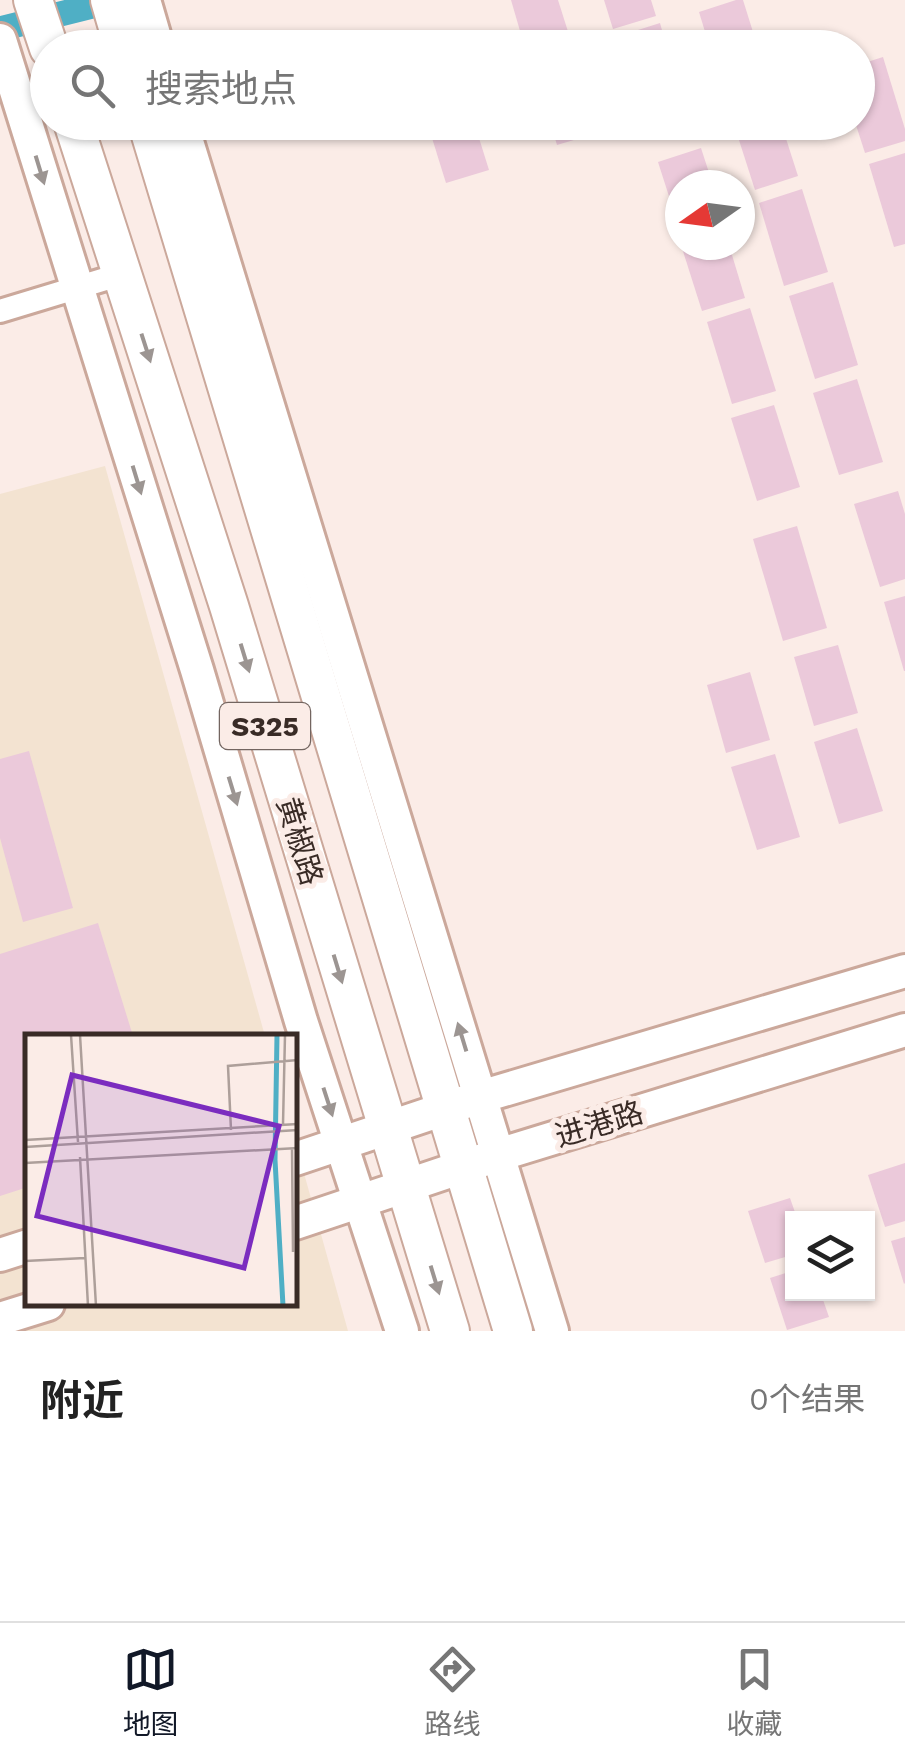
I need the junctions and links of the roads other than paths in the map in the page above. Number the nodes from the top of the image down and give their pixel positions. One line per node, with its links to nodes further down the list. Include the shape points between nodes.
1 (33, 0): 4 (main road)
2 (110, 0): 5 (main road)
3 (144, 0): 6 (main road)
4 (43, 30)
5 (134, 30)
6 (145, 30)
7 (0, 40): 8 (main road, one-way to 8)
8 (30, 138)
9 (31, 140): 14 (main road, one-way to 14)
10 (79, 140): 13 (main road, 黄椒路 / S325)
11 (153, 140): 18 (main road, 黄椒路 / S325)
12 (186, 140): 18 (main road, one-way to 12)
13 (122, 274): 14 (street); 19 (main road, 黄椒路 / S325, one-way to 19)
14 (77, 288): 15 (street); 20 (main road, one-way to 20)
15 (0, 311)
16 (905, 971): 18 (main road, 进港路)
17 (905, 1030): 22 (main road, 进港路)
18 (463, 1103): 19 (main road, 进港路); 22 (main road, 黄椒路 / S325)
19 (386, 1129): 20 (main road, 进港路); 23 (main road, 黄椒路 / S325)
20 (341, 1144): 21 (main road, 进港路); 24 (main road)
21 (298, 1157)
22 (481, 1161): 23 (main road, 进港路); 32 (main road, 黄椒路 / S325); 33 (main road)
23 (407, 1187): 24 (main road, 进港路); 31 (main road, 黄椒路 / S325, one-way to 31)
24 (360, 1202): 25 (main road, 进港路); 30 (main road)
25 (298, 1222)
26 (25, 1247): 27 (main road)
27 (0, 1255)
28 (42, 1306): 29 (main road)
29 (0, 1319)
30 (402, 1331)
31 (450, 1331)
32 (514, 1331)
33 (552, 1331)

